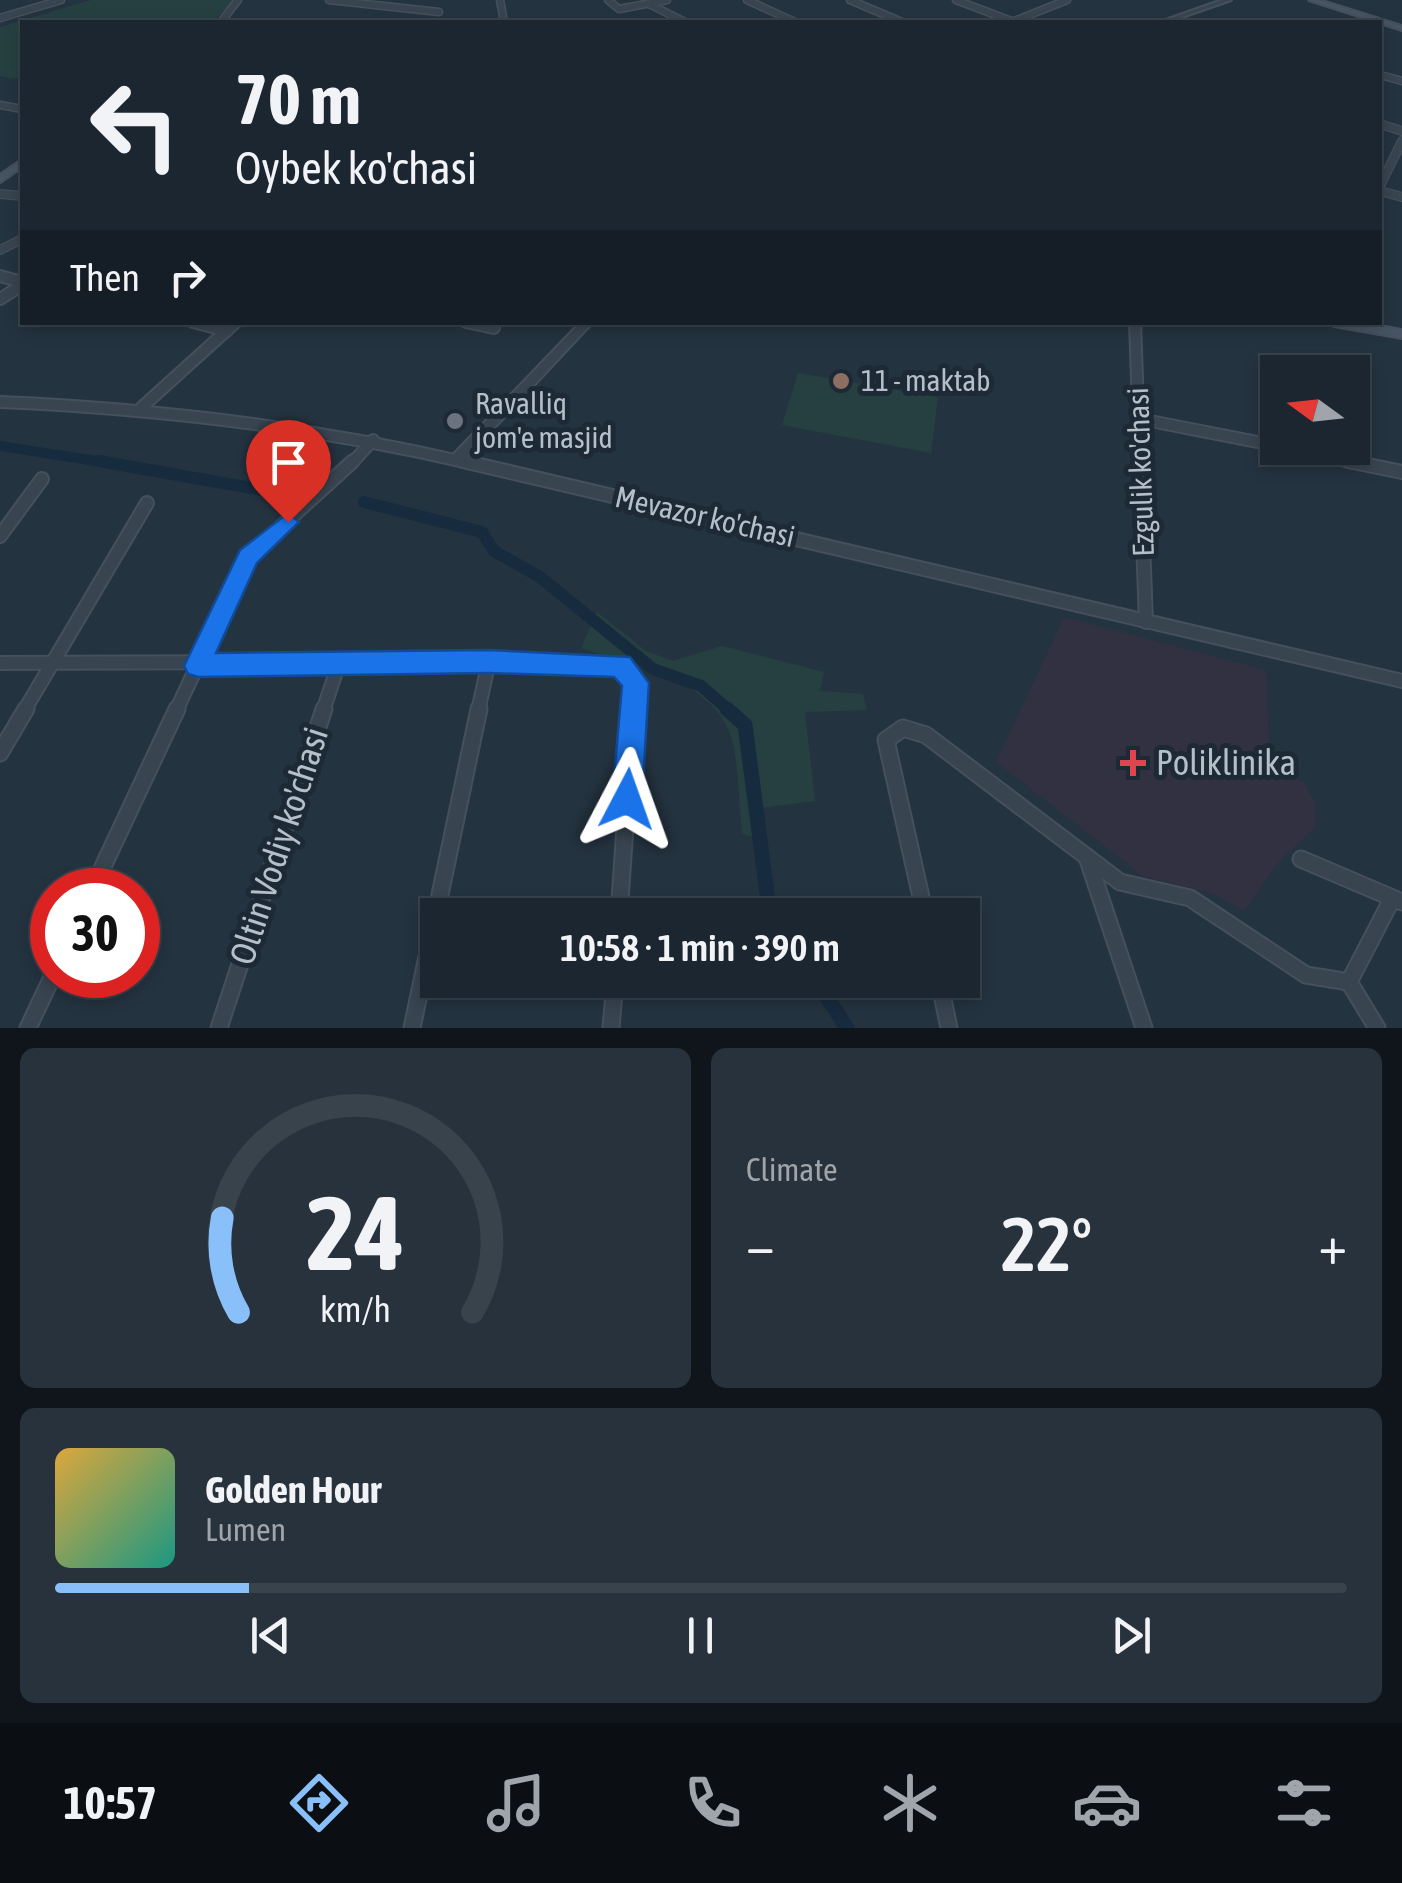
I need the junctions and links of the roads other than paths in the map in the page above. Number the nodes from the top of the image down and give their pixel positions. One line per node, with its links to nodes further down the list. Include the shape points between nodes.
1 (61, 0): 13 (street)
2 (329, 0): 12 (street)
3 (608, 0): 11 (street, via 620,10)
4 (666, 0): 11 (street)
5 (747, 0): 16 (street)
6 (850, 0): 17 (street)
7 (956, 0): 18 (street)
8 (1067, 0): 19 (street)
9 (1228, 0): 20 (street)
10 (1312, 0): 14 (main road)
11 (649, 4): 15 (street)
12 (439, 12)
13 (0, 18)
14 (1373, 19): 21 (street); 22 (main road)
15 (682, 20)
16 (792, 20)
17 (897, 20)
18 (1008, 20)
19 (1018, 20)
20 (1168, 20)
21 (1369, 20)
22 (1376, 20)
23 (1402, 141): 24 (street)
24 (1382, 184)
25 (204, 325): 32 (street)
26 (233, 325): 32 (street)
27 (480, 325): 31 (street)
28 (585, 325): 39 (street)
29 (1134, 325): 36 (street, Ezgulik ko'chasi)
30 (1351, 325): 33 (main road)
31 (494, 328)
32 (227, 331): 35 (street)
33 (1402, 334)
34 (0, 402): 35 (street, Mevazor ko'chasi)
35 (141, 408): 37 (street, Mevazor ko'chasi)
36 (1140, 419): 38 (street); 45 (street, Ezgulik ko'chasi)
37 (373, 440): 39 (street, Mevazor ko'chasi); 50 (street, via 248,557)
38 (1260, 443)
39 (458, 458): 45 (street, Mevazor ko'chasi)
40 (1368, 465): 41 (street)
41 (1402, 472)
42 (42, 479): 44 (street)
43 (147, 503): 49 (street)
44 (0, 536)
45 (1146, 622): 51 (street, Mevazor ko'chasi)
46 (489, 662): 47 (street); 56 (street, via 620,666 635,683); 65 (street)
47 (339, 663): 50 (street); 64 (street, Oltin Vodiy ko'chasi)
48 (0, 664): 49 (street)
49 (53, 664): 50 (street); 52 (street)
50 (198, 666): 55 (street)
51 (1402, 682)
52 (0, 753)
53 (1087, 858): 57 (street, via 926,735 902,728 886,740); 59 (street, via 1120,882 1190,898 1306,975); 68 (street)
54 (1300, 859): 58 (street)
55 (102, 868)
56 (620, 898)
57 (920, 898)
58 (1397, 900): 59 (street)
59 (1349, 982): 69 (street)
60 (42, 998): 63 (street)
61 (614, 998): 66 (street)
62 (943, 998): 67 (street)
63 (28, 1028)
64 (219, 1028)
65 (412, 1028)
66 (612, 1028)
67 (949, 1028)
68 (1144, 1028)
69 (1377, 1028)

